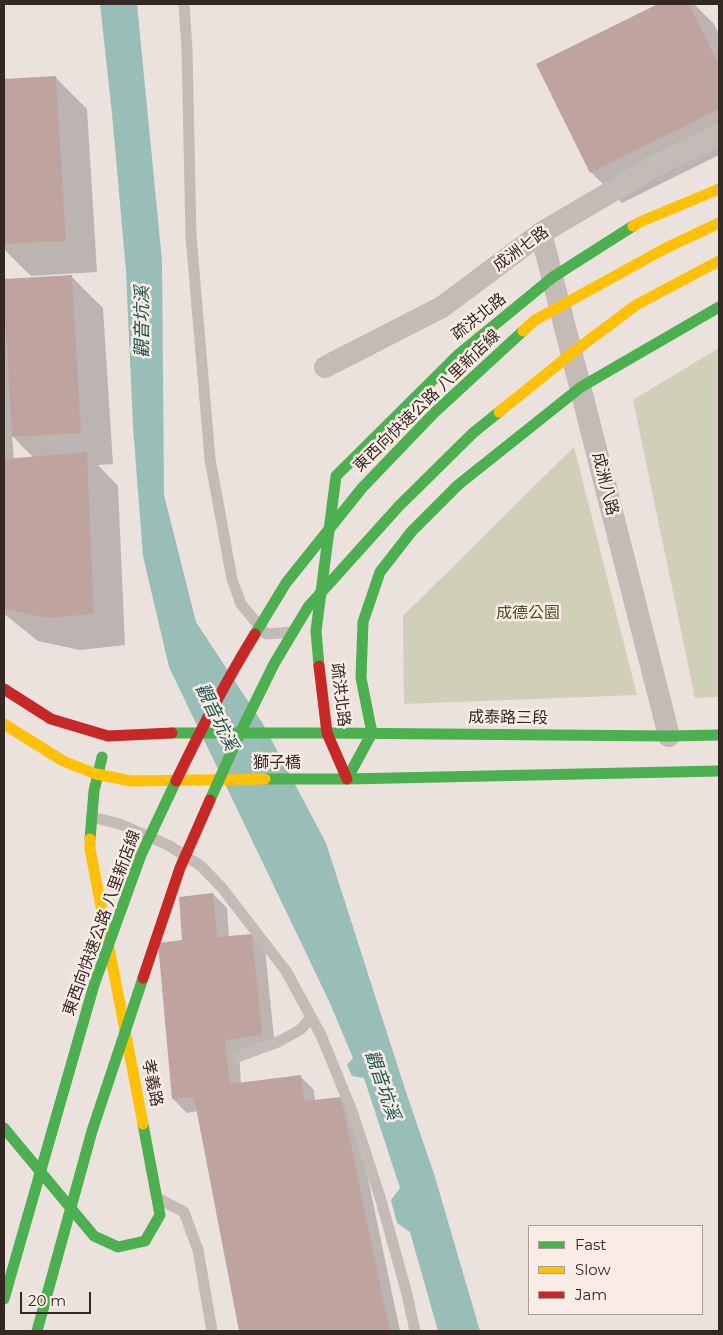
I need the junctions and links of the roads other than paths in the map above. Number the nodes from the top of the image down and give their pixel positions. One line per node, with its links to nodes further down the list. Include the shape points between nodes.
1 (184, 4): 11 (lane, via 191,236 208,440 232,579 241,604 266,634)
2 (719, 135): 5 (street, 成洲七路, via 660,163)
3 (719, 189): 7 (main road, 疏洪北路, via 640,222)
4 (719, 223): 28 (main road, 東西向快速公路 八里新店線, bridge, via 666,248 535,320 434,413 368,481 286,582 235,666 141,854 94,986)
5 (541, 233): 7 (street, 成洲八路); 9 (street, 成洲七路, via 442,307)
6 (719, 260): 29 (main road, bridge, via 636,305 473,433 399,506 308,607 270,672 241,731 180,868 92,1131)
7 (553, 277): 10 (street, 成洲八路); 11 (main road, 疏洪北路, via 459,354 336,476)
8 (719, 307): 10 (main road, 疏洪北路)
9 (325, 368)
10 (581, 387): 16 (main road, 疏洪北路, via 458,485 412,531 380,572 364,622 361,678); 19 (street, 成洲八路)
11 (316, 631): 15 (main road, 疏洪北路)
12 (4, 689): 18 (main road, via 52,719)
13 (4, 724): 21 (main road, via 63,761)
14 (297, 733): 15 (main road, 成泰路三段); 18 (main road, 獅子橋, bridge)
15 (327, 733): 16 (main road, 成泰路三段); 22 (main road, 疏洪北路)
16 (372, 733): 19 (main road, 成泰路三段); 22 (main road, 疏洪北路)
17 (719, 735): 19 (main road, 成泰路三段)
18 (108, 736): 21 (main road, 孝義路)
19 (669, 736)
20 (716, 771): 22 (main road)
21 (96, 774): 22 (main road, 獅子橋, via 131,781); 23 (main road, 孝義路)
22 (347, 779)
23 (92, 817): 24 (lane, via 120,824 168,844 201,866 223,889 286,971); 27 (main road, 孝義路, via 90,849)
24 (311, 1018): 25 (lane, via 300,1030 278,1042); 31 (lane, via 355,1120 380,1197)
25 (237, 1057)
26 (4, 1128): 27 (main road, 孝義路, via 94,1236 118,1247 146,1241 160,1215)
27 (158, 1198): 30 (lane, via 184,1212 198,1250)
28 (4, 1299)
29 (37, 1331)
30 (212, 1331)
31 (415, 1331)

